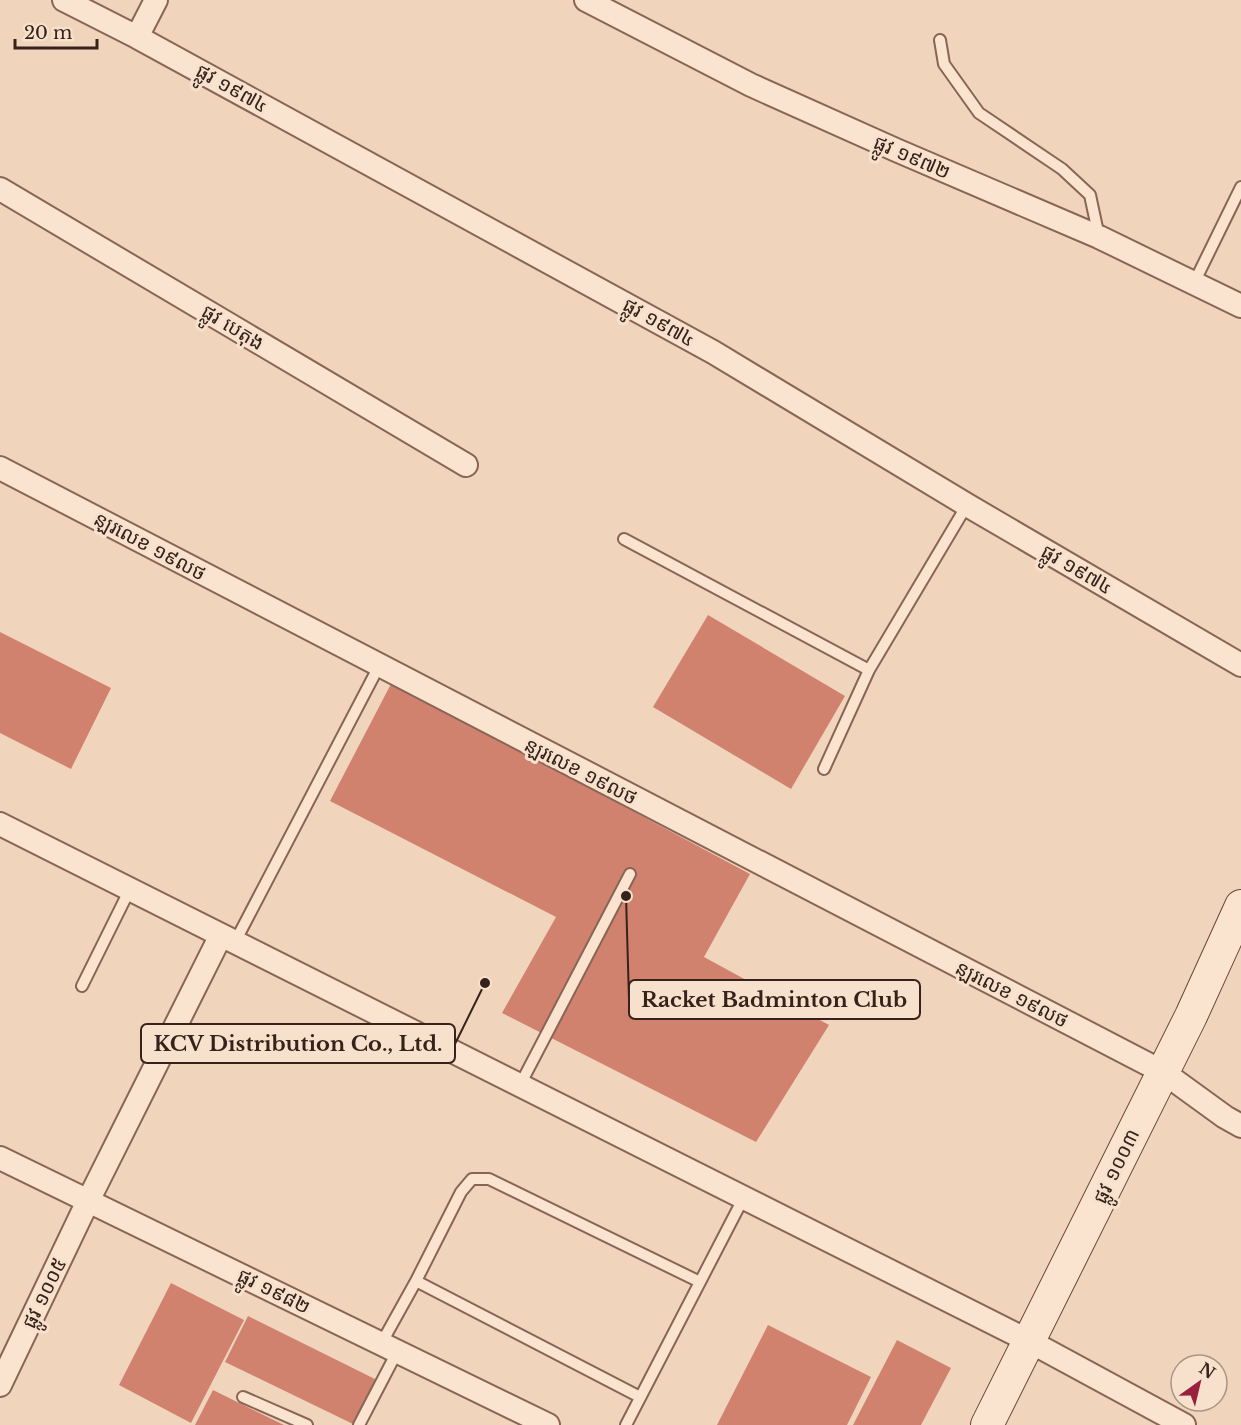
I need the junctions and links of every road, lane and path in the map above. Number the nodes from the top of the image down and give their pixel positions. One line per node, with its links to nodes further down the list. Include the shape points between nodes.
1 (64, 0): 4 (street, ផ្លូវ ១៩៧៤)
2 (156, 0): 4 (street)
3 (586, 0): 8 (street, ផ្លូវ ១៩៧២, via 751,85)
4 (137, 37): 13 (street, ផ្លូវ ១៩៧៤, via 703,346)
5 (940, 40): 8 (lane, via 944,64 979,113 1062,169 1090,195)
6 (1241, 187): 9 (lane)
7 (0, 189): 11 (street, ផ្លូវ បេតុង)
8 (1100, 237): 9 (street, ផ្លូវ ១៩៧២)
9 (1194, 283): 10 (street, ផ្លូវ ១៩៧២)
10 (1241, 306)
11 (465, 465)
12 (0, 468): 16 (street, ន្ឡរលេខ ១៩លថ)
13 (968, 505): 15 (street, ផ្លូវ ១៩៧៤); 17 (lane)
14 (624, 539): 17 (lane)
15 (1241, 665)
16 (379, 666): 23 (lane); 25 (street, ន្ឡរលេខ ១៩លថ)
17 (869, 670): 18 (lane)
18 (824, 769)
19 (0, 824): 21 (street)
20 (630, 874): 26 (lane)
21 (130, 889): 23 (street); 24 (lane)
22 (1241, 906): 25 (street, ផ្លូវ ១០០៣)
23 (228, 938): 26 (street); 30 (street, ផ្លូវ ១០០៥)
24 (82, 986)
25 (1163, 1072): 27 (street); 33 (street, ផ្លូវ ១០០៣)
26 (520, 1085): 29 (street)
27 (1241, 1126)
28 (0, 1158): 30 (street, ផ្លូវ ១៩៨២)
29 (744, 1197): 32 (lane); 33 (street)
30 (88, 1201): 34 (street, ផ្លូវ ១៩៨២); 35 (street, ផ្លូវ ១០០៥)
31 (416, 1281): 32 (lane, via 461,1192 472,1179 489,1179); 34 (lane); 37 (lane)
32 (700, 1282): 37 (lane)
33 (1029, 1341): 42 (street, ផ្លូវ ១០០៣); 43 (street)
34 (389, 1348): 39 (lane); 40 (street, ផ្លូវ ១៩៨២)
35 (0, 1385)
36 (243, 1397): 38 (lane)
37 (640, 1397): 41 (lane)
38 (307, 1425)
39 (359, 1425)
40 (548, 1425)
41 (626, 1425)
42 (987, 1425)
43 (1184, 1425)

